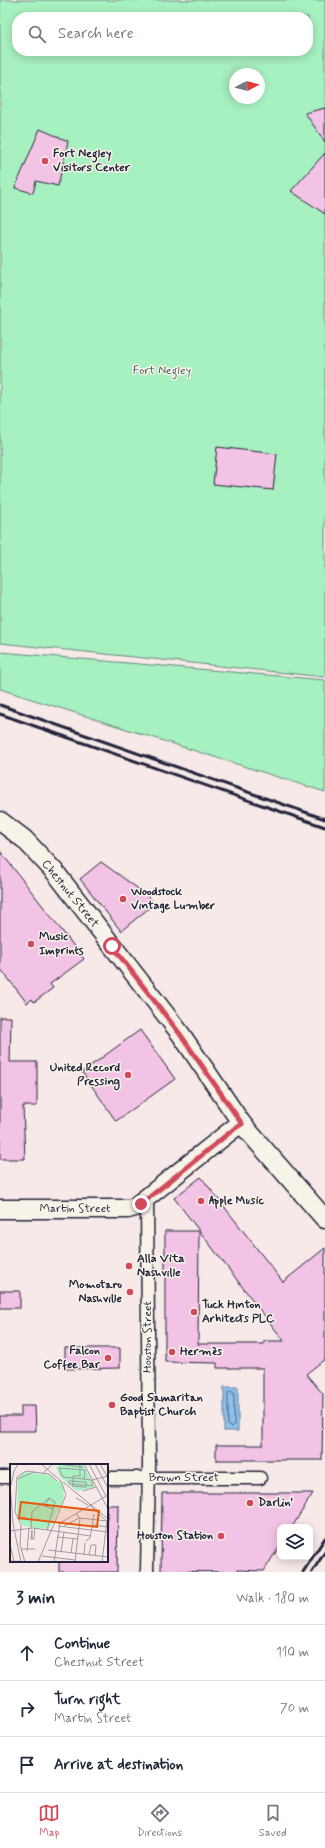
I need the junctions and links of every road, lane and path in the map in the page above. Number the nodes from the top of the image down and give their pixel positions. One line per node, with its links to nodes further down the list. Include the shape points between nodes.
1 (0, 821): 2 (street, Chestnut Street, via 24,839 55,872 180,1034)
2 (242, 1124): 3 (street, Martin Street); 5 (street, Chestnut Street)
3 (147, 1198): 4 (street, Martin Street, via 141,1204 128,1209); 7 (street, Houston Street)
4 (0, 1209)
5 (325, 1219)
6 (108, 1478): 7 (street, Brown Street)
7 (148, 1478): 8 (street, Brown Street); 9 (street, Houston Street)
8 (260, 1478)
9 (147, 1572)

